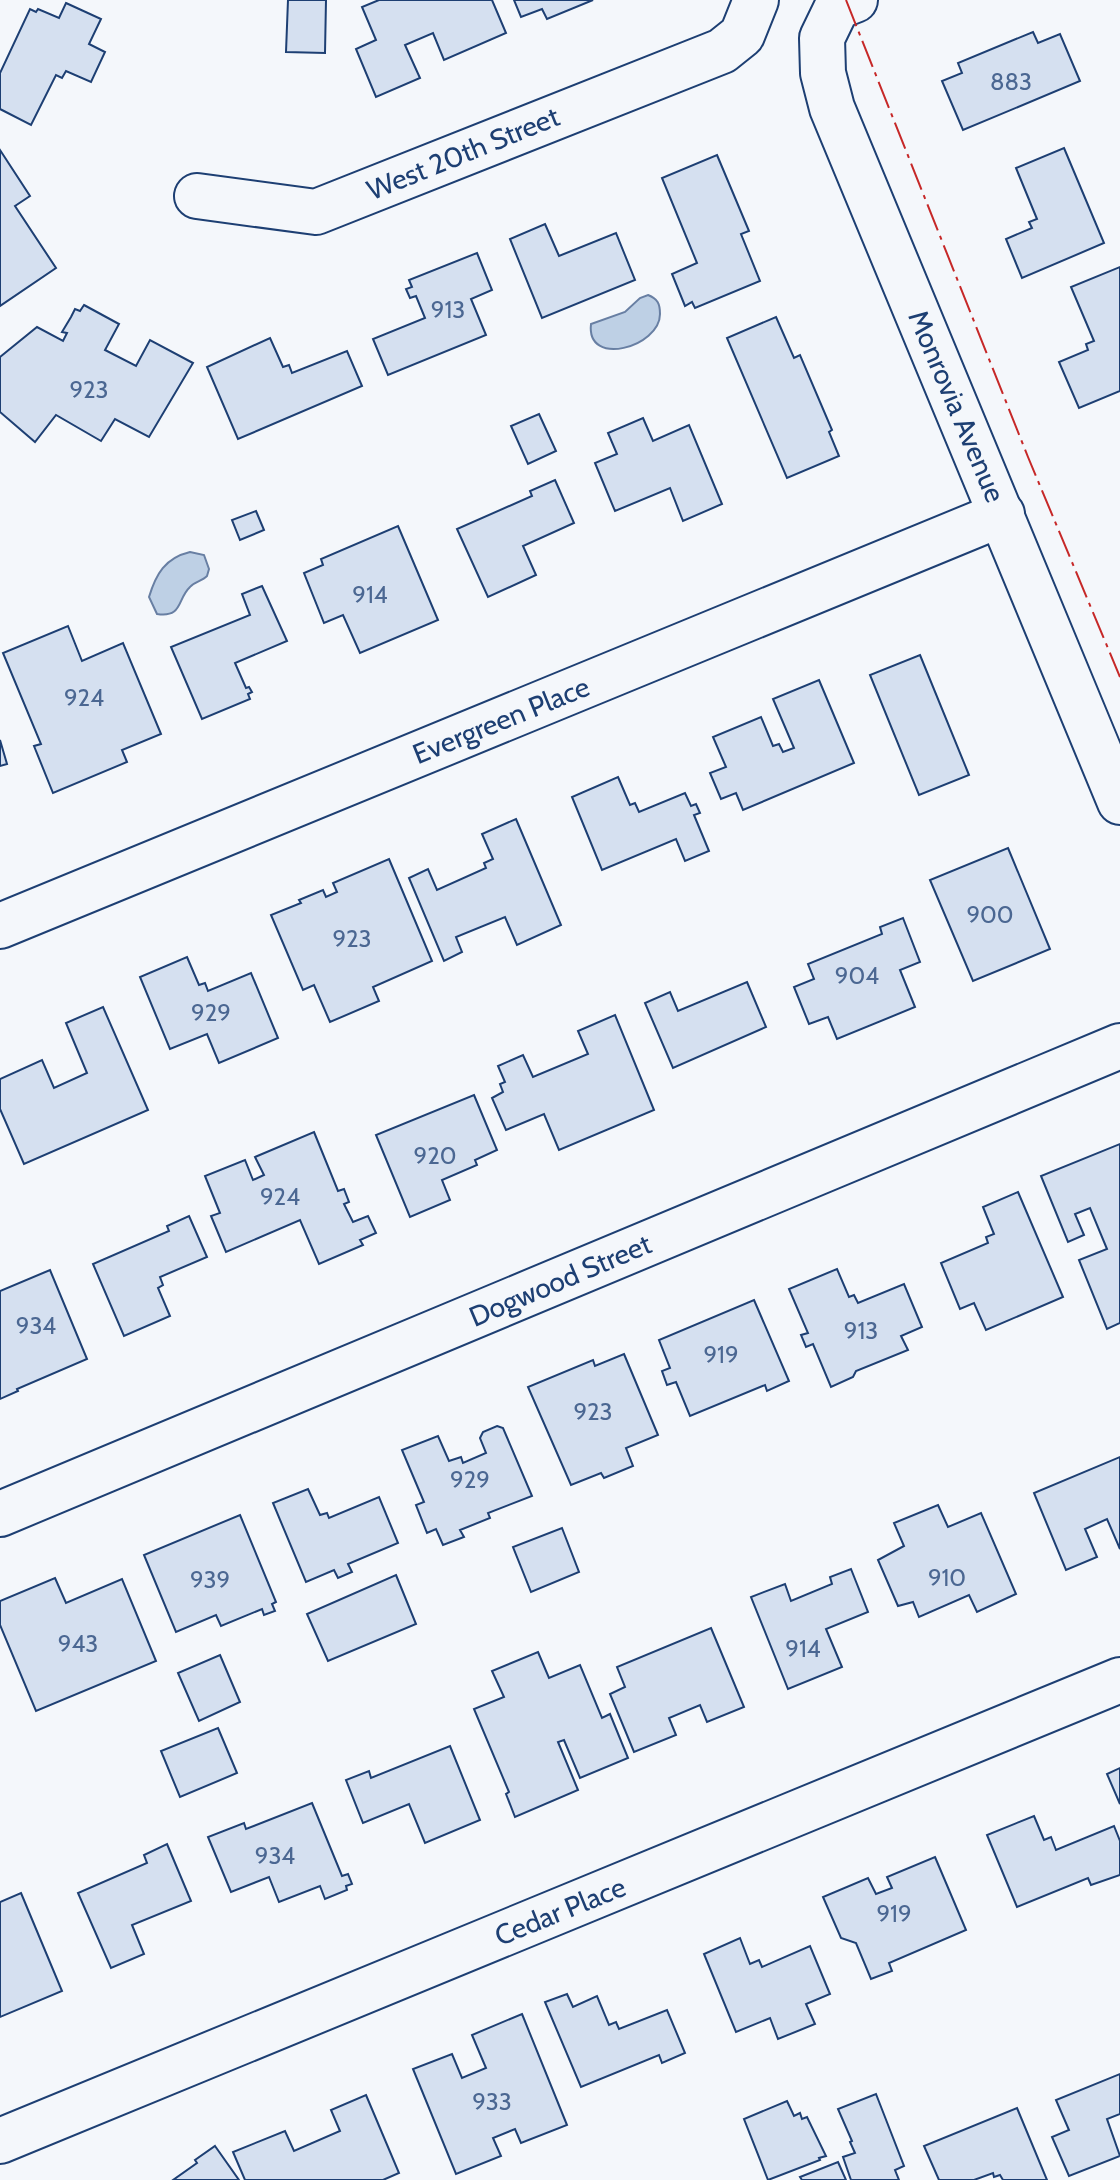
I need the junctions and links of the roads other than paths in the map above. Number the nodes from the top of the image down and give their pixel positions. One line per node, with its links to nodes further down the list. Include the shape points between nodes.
1 (756, 0): 3 (street, West 20th Street, via 742,35 722,51 316,212)
2 (846, 4): 4 (street, Monrovia Avenue, via 822,38 832,108)
3 (197, 196)
4 (1002, 514): 5 (street, Monrovia Avenue); 6 (street, Evergreen Place)
5 (1120, 802)
6 (0, 926)
7 (1120, 1046): 8 (street, Dogwood Street)
8 (0, 1514)
9 (1120, 1680): 10 (street, Cedar Place)
10 (0, 2141)

